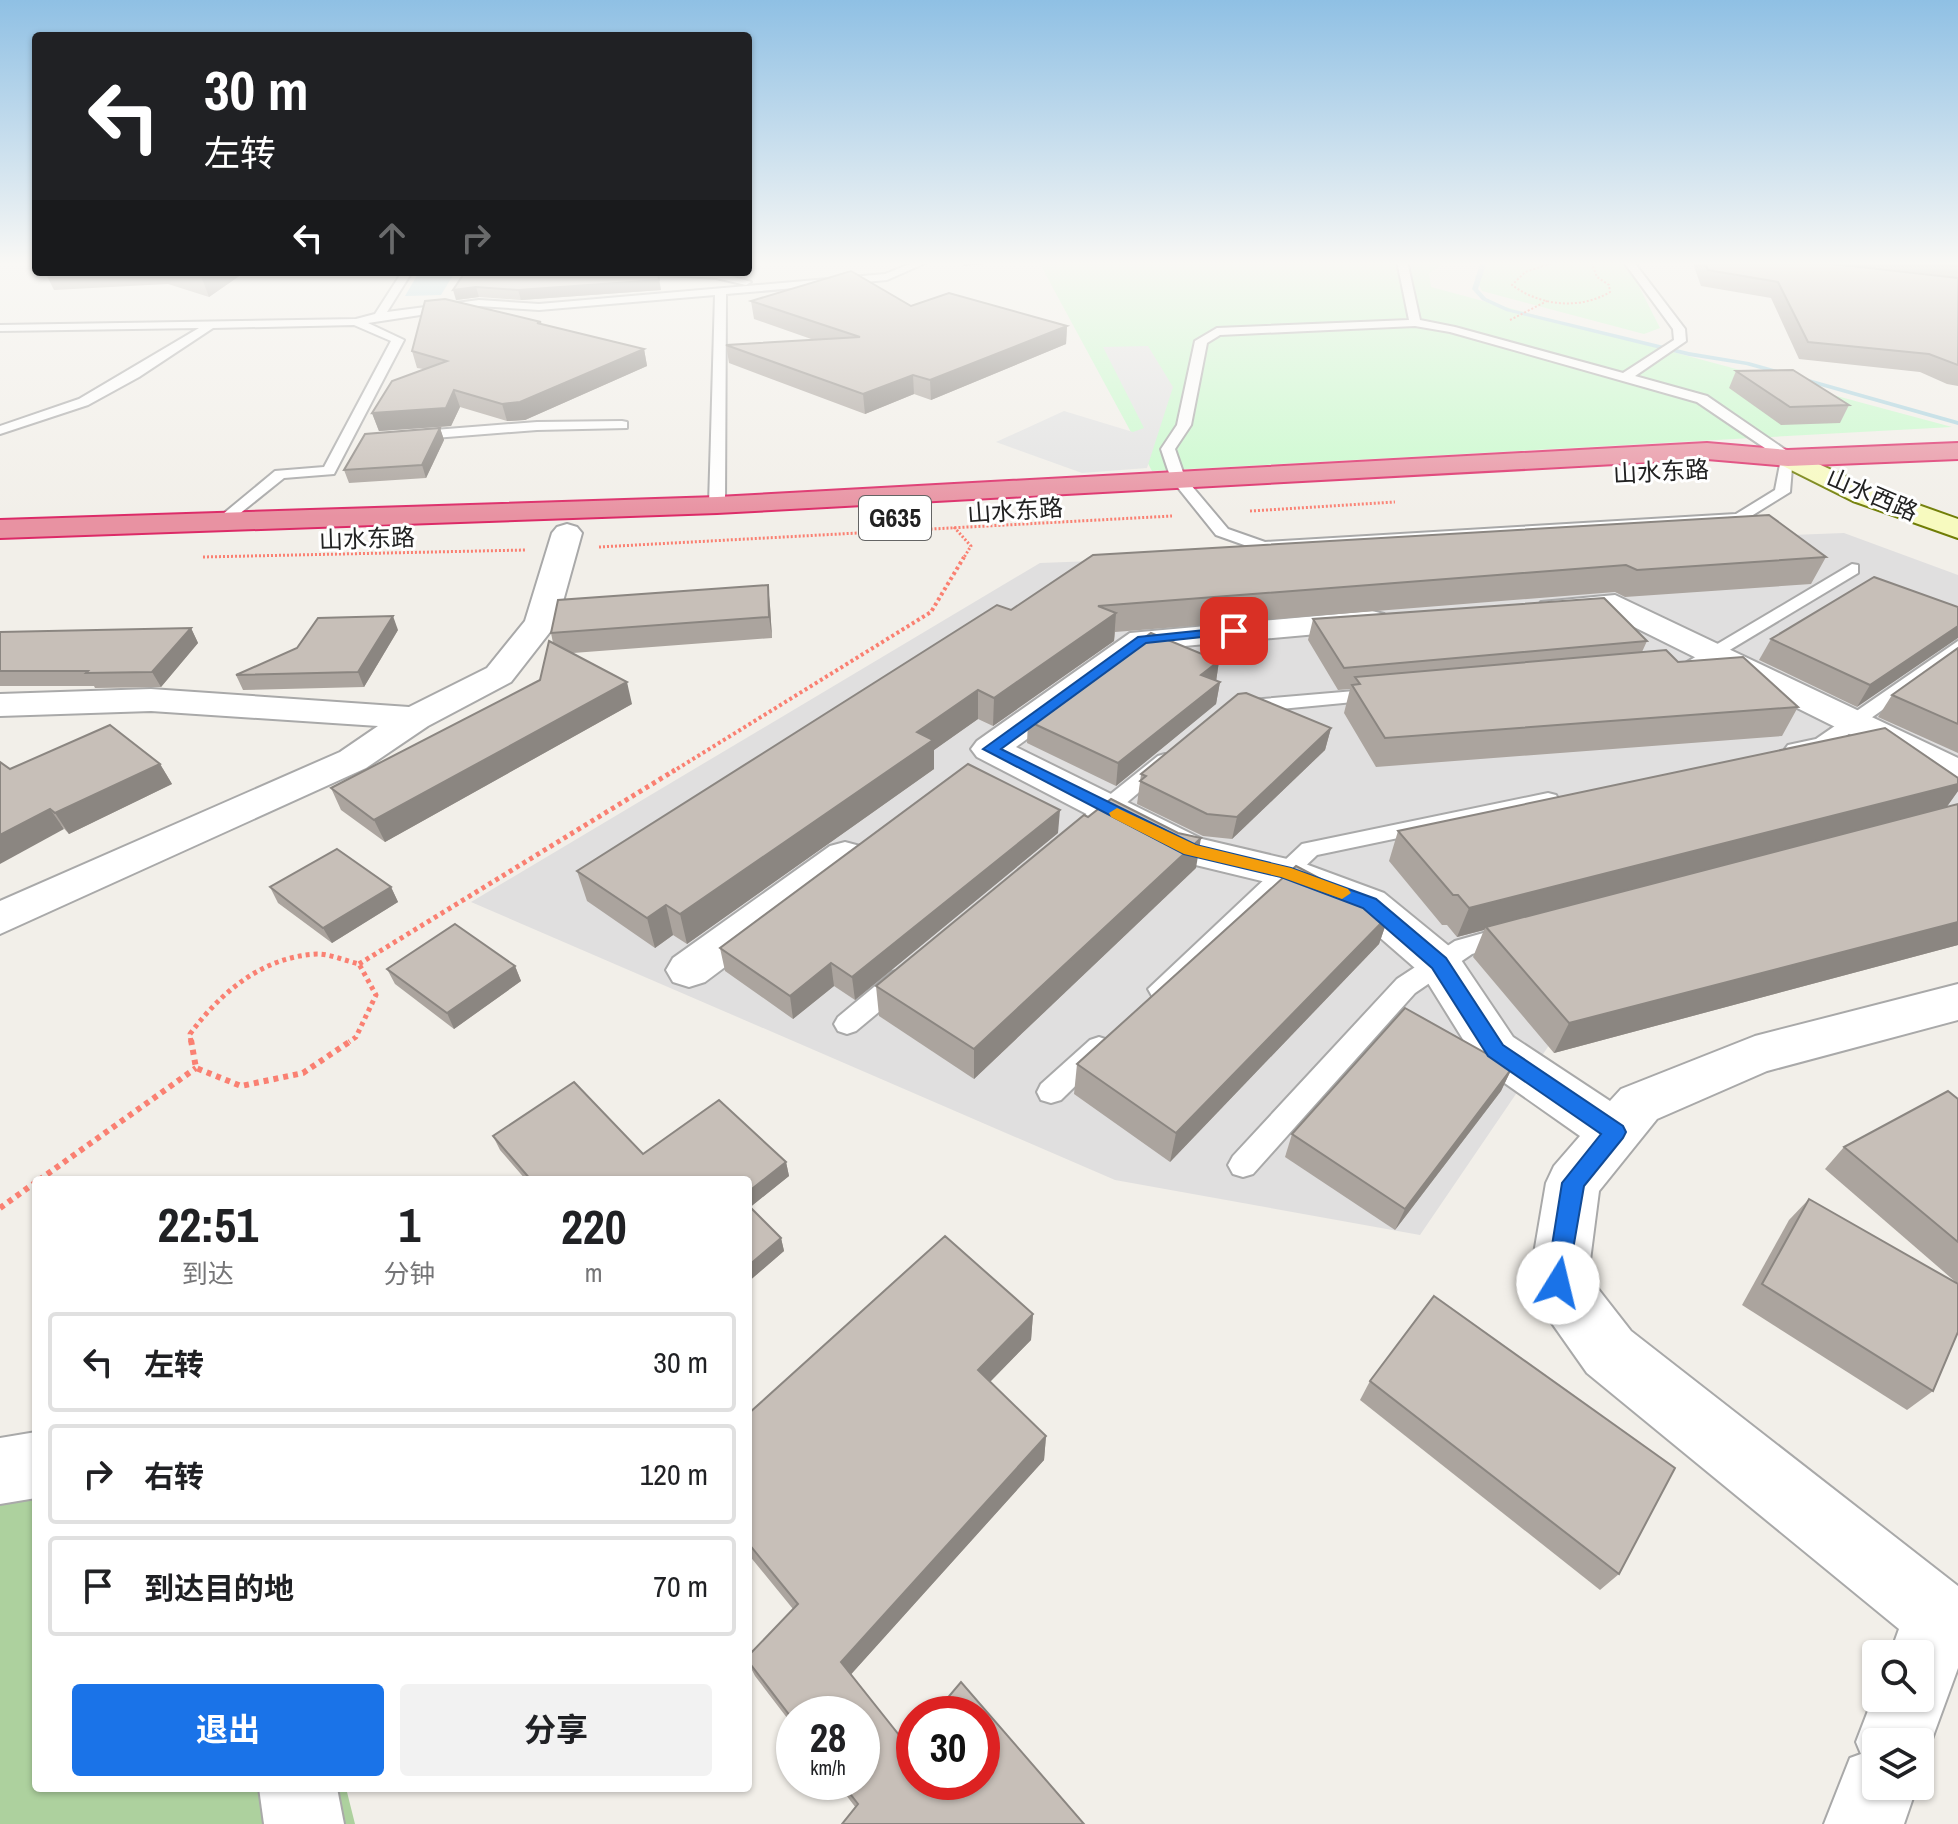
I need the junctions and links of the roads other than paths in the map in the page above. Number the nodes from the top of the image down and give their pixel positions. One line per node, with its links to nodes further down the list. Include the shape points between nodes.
1 (179, 346): 9 (lane, via 78,407)
2 (395, 346): 15 (lane, via 352,441 329,471 280,474)
3 (720, 346): 14 (lane)
4 (1200, 346): 13 (lane, via 1184,425 1168,449)
5 (1505, 346): 7 (lane)
6 (1672, 346): 7 (lane)
7 (1625, 377): 12 (lane, via 1702,399)
8 (622, 425): 10 (lane)
9 (0, 430)
10 (389, 438)
11 (1958, 451): 12 (highway, 山水东路)
12 (1788, 458): 13 (highway, 山水东路 / G635, via 1735,468); 13 (lane, via 1782,492 1740,518 1264,547 1222,532); 17 (street, 山水西路, via 1863,495)
13 (1186, 490): 14 (highway, 山水东路 / G635); 18 (highway, 山水东路 / G635, via 943,515)
14 (717, 505): 15 (highway, 山水东路 / G635)
15 (223, 522): 16 (highway, 山水东路 / G635)
16 (0, 529)
17 (1958, 529)
18 (567, 533): 19 (highway, 山水东路 / G635); 28 (street, via 541,623 499,675)
19 (0, 551)
20 (1852, 569): 24 (lane)
21 (1520, 611): 24 (street, via 1615,605)
22 (1409, 619): 35 (street, via 1142,640 978,759)
23 (1958, 647): 30 (lane)
24 (1713, 652): 25 (lane, via 1690,666); 30 (street)
25 (1674, 667)
26 (1397, 693): 29 (lane, via 1228,708)
27 (0, 705): 28 (street, via 151,700)
28 (415, 718): 38 (street, via 353,760)
29 (1216, 718)
30 (1854, 721): 32 (lane, via 1822,744); 33 (street)
31 (1180, 748): 35 (lane)
32 (1776, 753)
33 (1958, 773)
34 (1574, 795): 37 (lane, via 1310,849)
35 (1095, 818): 37 (street, via 1190,850)
36 (877, 832): 42 (street)
37 (1285, 872): 40 (street, via 1369,904); 44 (lane)
38 (0, 919)
39 (1541, 926): 40 (lane, via 1464,947)
40 (1439, 963): 48 (street, via 1496,1051); 49 (lane, via 1406,986)
41 (918, 965): 45 (lane)
42 (689, 970)
43 (1958, 1002): 48 (street, via 1755,1055 1639,1104)
44 (1141, 1008)
45 (847, 1024)
46 (1118, 1029): 47 (lane)
47 (1051, 1092)
48 (1615, 1132): 52 (street, via 1573,1183 1558,1283 1609,1352)
49 (1243, 1165)
50 (32, 1466): 51 (street)
51 (0, 1471)
52 (1939, 1640)
53 (299, 1792): 55 (street)
54 (1873, 1800): 56 (street)
55 (304, 1824)
56 (1864, 1824)

